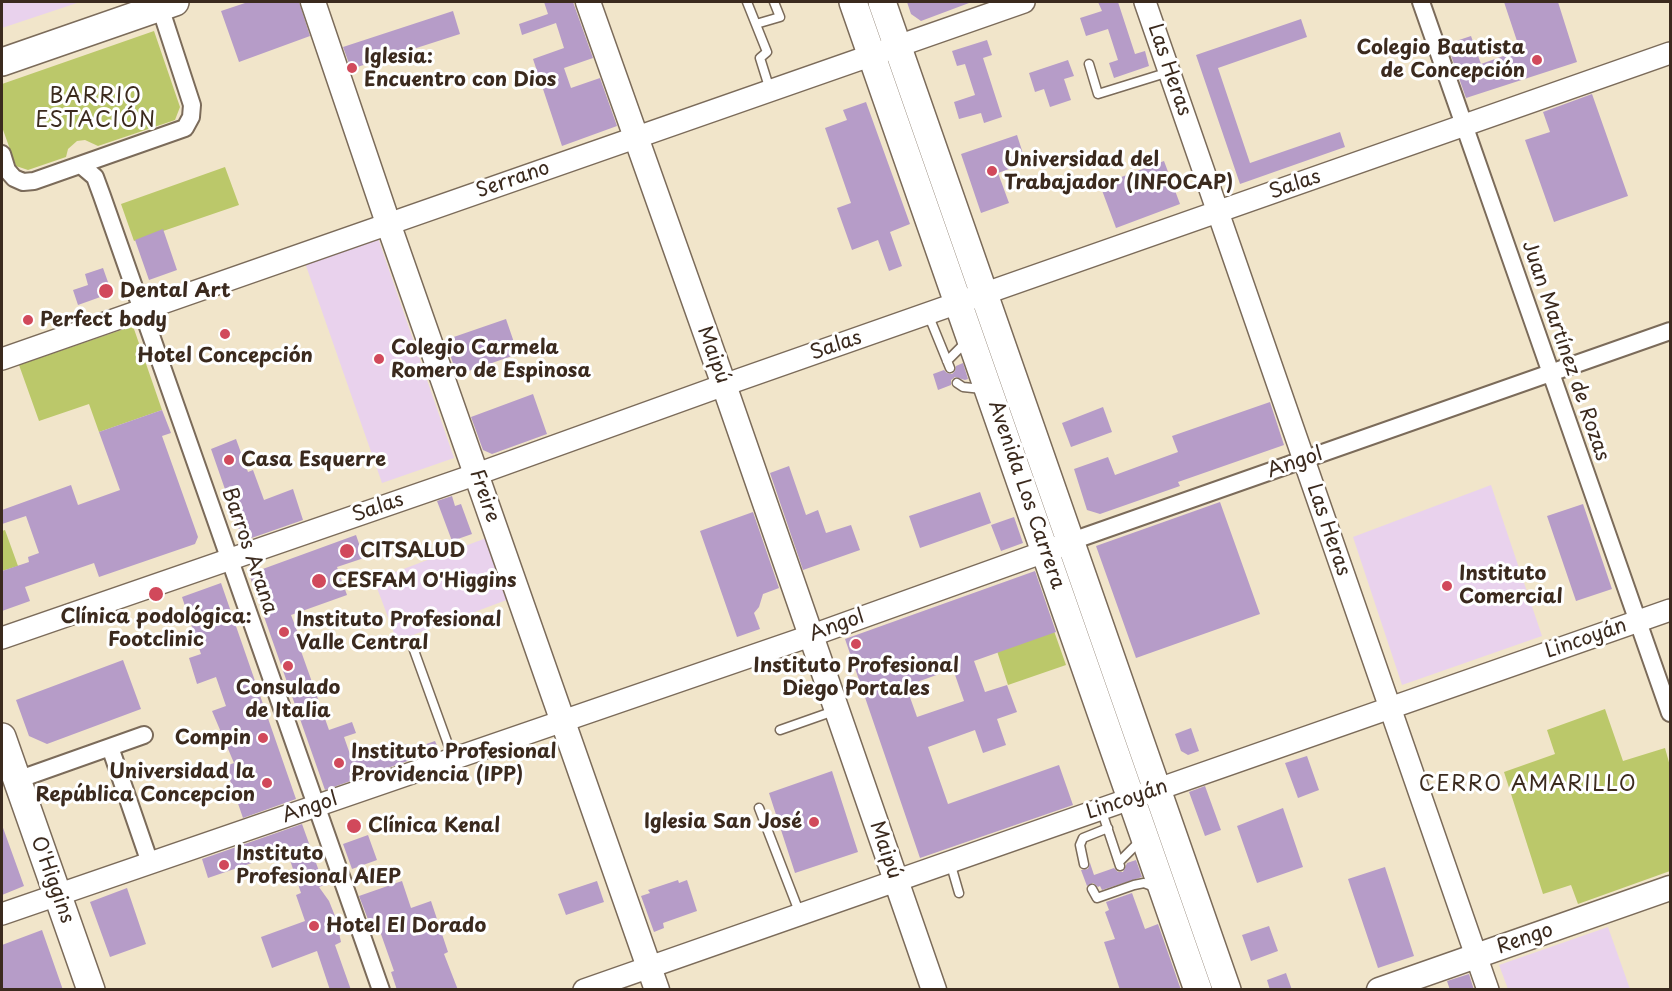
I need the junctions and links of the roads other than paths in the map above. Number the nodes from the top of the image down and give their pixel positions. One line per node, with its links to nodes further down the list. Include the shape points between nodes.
1 (313, 2): 24 (main road, Freire)
2 (588, 2): 20 (main road, Maipú)
3 (747, 2): 11 (lane)
4 (774, 2): 11 (lane, via 780,17)
5 (853, 2): 14 (main road, Avenida Los Carrera)
6 (882, 2): 12 (main road, Avenida Los Carrera)
7 (1024, 2): 12 (street, Serrano)
8 (1145, 2): 17 (street, Las Heras)
9 (1421, 2): 19 (street, Juan Martínez de Rozas)
10 (168, 4): 15 (main road, via 126,14); 22 (street, via 192,105 187,125)
11 (756, 24): 18 (lane, via 767,52 760,58)
12 (898, 46): 14 (street, Serrano); 25 (main road, Avenida Los Carrera)
13 (1671, 54): 19 (street, Salas)
14 (872, 55): 18 (street, Serrano); 25 (main road, Avenida Los Carrera)
15 (2, 62)
16 (1089, 64): 17 (lane, via 1098,94)
17 (1169, 72): 23 (street, Las Heras)
18 (770, 91): 20 (street, Serrano)
19 (1464, 126): 23 (street, Salas); 31 (street, Juan Martínez de Rozas)
20 (635, 137): 24 (street, Serrano); 33 (main road, Maipú)
21 (2, 154): 22 (street, via 10,174 23,182)
22 (82, 166): 26 (street, Barros Arana, via 95,177)
23 (1218, 212): 25 (street, Salas); 35 (street, Las Heras)
24 (388, 223): 26 (street, Serrano); 36 (main road, Freire)
25 (971, 298): 27 (street, Salas); 29 (main road, Avenida Los Carrera); 37 (main road, Avenida Los Carrera)
26 (142, 309): 30 (street, Serrano); 38 (street, Barros Arana)
27 (928, 314): 29 (lane, via 948,365); 33 (street, Salas)
28 (1671, 331): 31 (street, Angol)
29 (971, 338): 34 (main road, Avenida Los Carrera)
30 (2, 359)
31 (1551, 373): 35 (street, Angol); 40 (street, Juan Martínez de Rozas)
32 (957, 383): 34 (lane)
33 (724, 385): 36 (street, Salas); 41 (main road, Maipú)
34 (990, 392): 37 (main road, Avenida Los Carrera)
35 (1304, 460): 37 (street, Angol); 44 (street, Las Heras)
36 (477, 474): 38 (street, Salas); 47 (main road, Freire)
37 (1057, 547): 41 (street, Angol); 54 (main road, Avenida Los Carrera); 55 (main road, Avenida Los Carrera)
38 (230, 559): 42 (street, Salas); 56 (street, Barros Arana)
39 (1671, 610): 40 (street, Lincoyán)
40 (1638, 621): 44 (street, Lincoyán); 46 (street, Juan Martínez de Rozas)
41 (810, 636): 45 (main road, Maipú); 47 (street, Angol)
42 (2, 638)
43 (411, 642): 52 (lane)
44 (1390, 707): 54 (street, Lincoyán); 71 (street, Las Heras)
45 (837, 710): 48 (lane); 63 (main road, Maipú)
46 (1671, 713)
47 (563, 721): 52 (street, Angol); 72 (main road, Freire)
48 (780, 730)
49 (144, 735): 51 (street)
50 (2, 737): 53 (main road, O'Higgins)
51 (110, 747): 53 (street); 60 (street)
52 (453, 758): 56 (street, Angol)
53 (17, 780): 68 (main road, O'Higgins)
54 (1157, 789): 55 (street, Lincoyán); 79 (main road, Avenida Los Carrera)
55 (1131, 798): 58 (street, Lincoyán); 59 (main road, Avenida Los Carrera)
56 (317, 805): 60 (street, Angol); 74 (street, Barros Arana)
57 (759, 808): 70 (lane)
58 (1105, 818): 59 (lane, via 1120,864); 61 (street, Lincoyán); 62 (lane, via 1083,838 1080,845)
59 (1144, 835): 66 (main road, Avenida Los Carrera)
60 (150, 862): 68 (street, Angol)
61 (950, 862): 63 (street, Lincoyán); 67 (lane)
62 (1084, 864)
63 (896, 880): 70 (street, Lincoyán); 77 (main road, Maipú)
64 (1671, 888): 71 (main road, Rengo)
65 (1092, 889): 66 (lane, via 1097,898 1131,883)
66 (1163, 891): 78 (main road, Avenida Los Carrera)
67 (959, 892)
68 (58, 895): 69 (street, Angol); 73 (main road, O'Higgins)
69 (2, 914)
70 (800, 914): 72 (street, Lincoyán)
71 (1477, 956): 80 (main road, Rengo); 81 (street, Las Heras)
72 (649, 967): 75 (street, Lincoyán); 76 (main road, Freire)
73 (91, 990)
74 (381, 990)
75 (584, 990)
76 (657, 990)
77 (934, 990)
78 (1198, 990)
79 (1227, 990)
80 (1379, 990)
81 (1488, 990)

